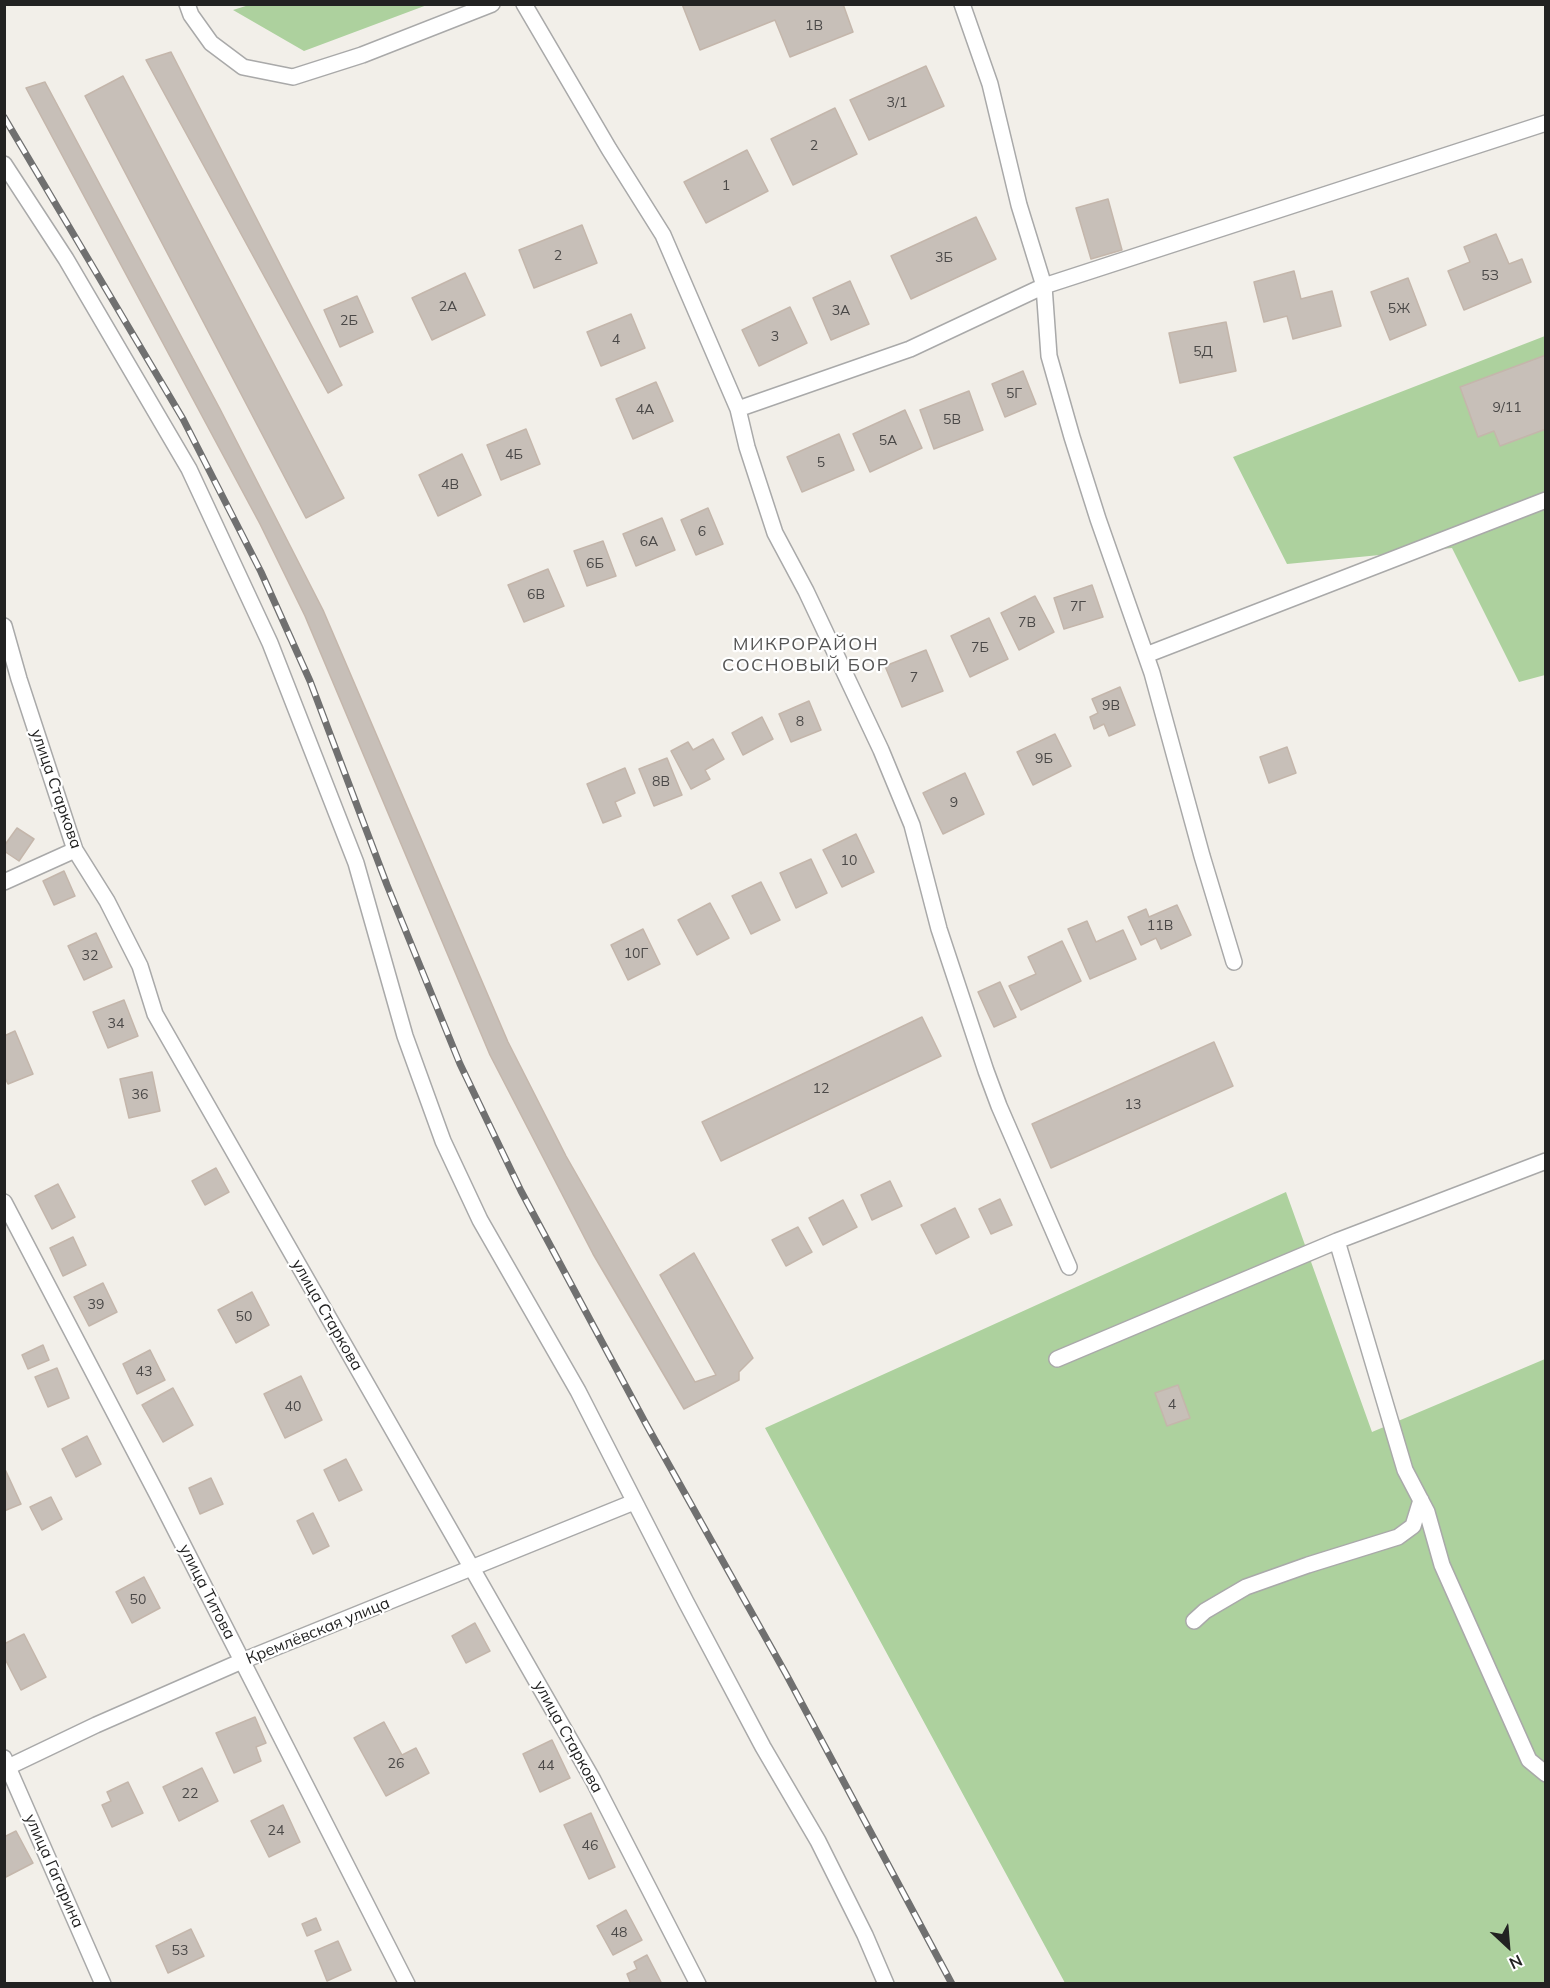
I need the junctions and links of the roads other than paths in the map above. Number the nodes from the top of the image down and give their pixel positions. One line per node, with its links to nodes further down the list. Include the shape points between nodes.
1 (492, 4): 4 (street, via 362,55 293,77 243,67 211,43)
2 (524, 4): 8 (street, via 663,235)
3 (962, 4): 7 (street, via 990,84 1019,205)
4 (189, 10)
5 (1545, 123): 7 (street)
6 (4, 164): 21 (street, via 66,259 189,469 270,643 356,863 405,1036 443,1141 480,1220 578,1391)
7 (1044, 286): 8 (street, via 910,349); 11 (street, via 1049,356 1098,519)
8 (738, 409): 18 (street, via 775,533 876,739 912,825 939,929 986,1071)
9 (1545, 501): 11 (street)
10 (4, 626): 12 (street, улица Старкова)
11 (1146, 656): 14 (street)
12 (75, 850): 13 (street); 22 (street, улица Старкова, via 140,966 155,1014)
13 (4, 882)
14 (1234, 962)
15 (1545, 1161): 17 (street)
16 (4, 1202): 24 (street, улица Титова)
17 (1337, 1241): 19 (street); 20 (street, via 1405,1470)
18 (1069, 1267)
19 (1057, 1359)
20 (1420, 1500): 23 (street, via 1413,1526 1398,1537 1246,1587); 26 (street, via 1442,1565 1529,1760)
21 (634, 1502): 22 (street, Кремлёвская улица); 30 (street, via 763,1747 818,1841)
22 (472, 1569): 24 (street, Кремлёвская улица); 29 (street, улица Старкова, via 593,1780)
23 (1194, 1621)
24 (242, 1661): 25 (street, Кремлёвская улица); 28 (street, улица Титова)
25 (6, 1765): 27 (street, улица Гагарина)
26 (1545, 1774)
27 (103, 1983)
28 (407, 1983)
29 (698, 1983)
30 (886, 1983)

